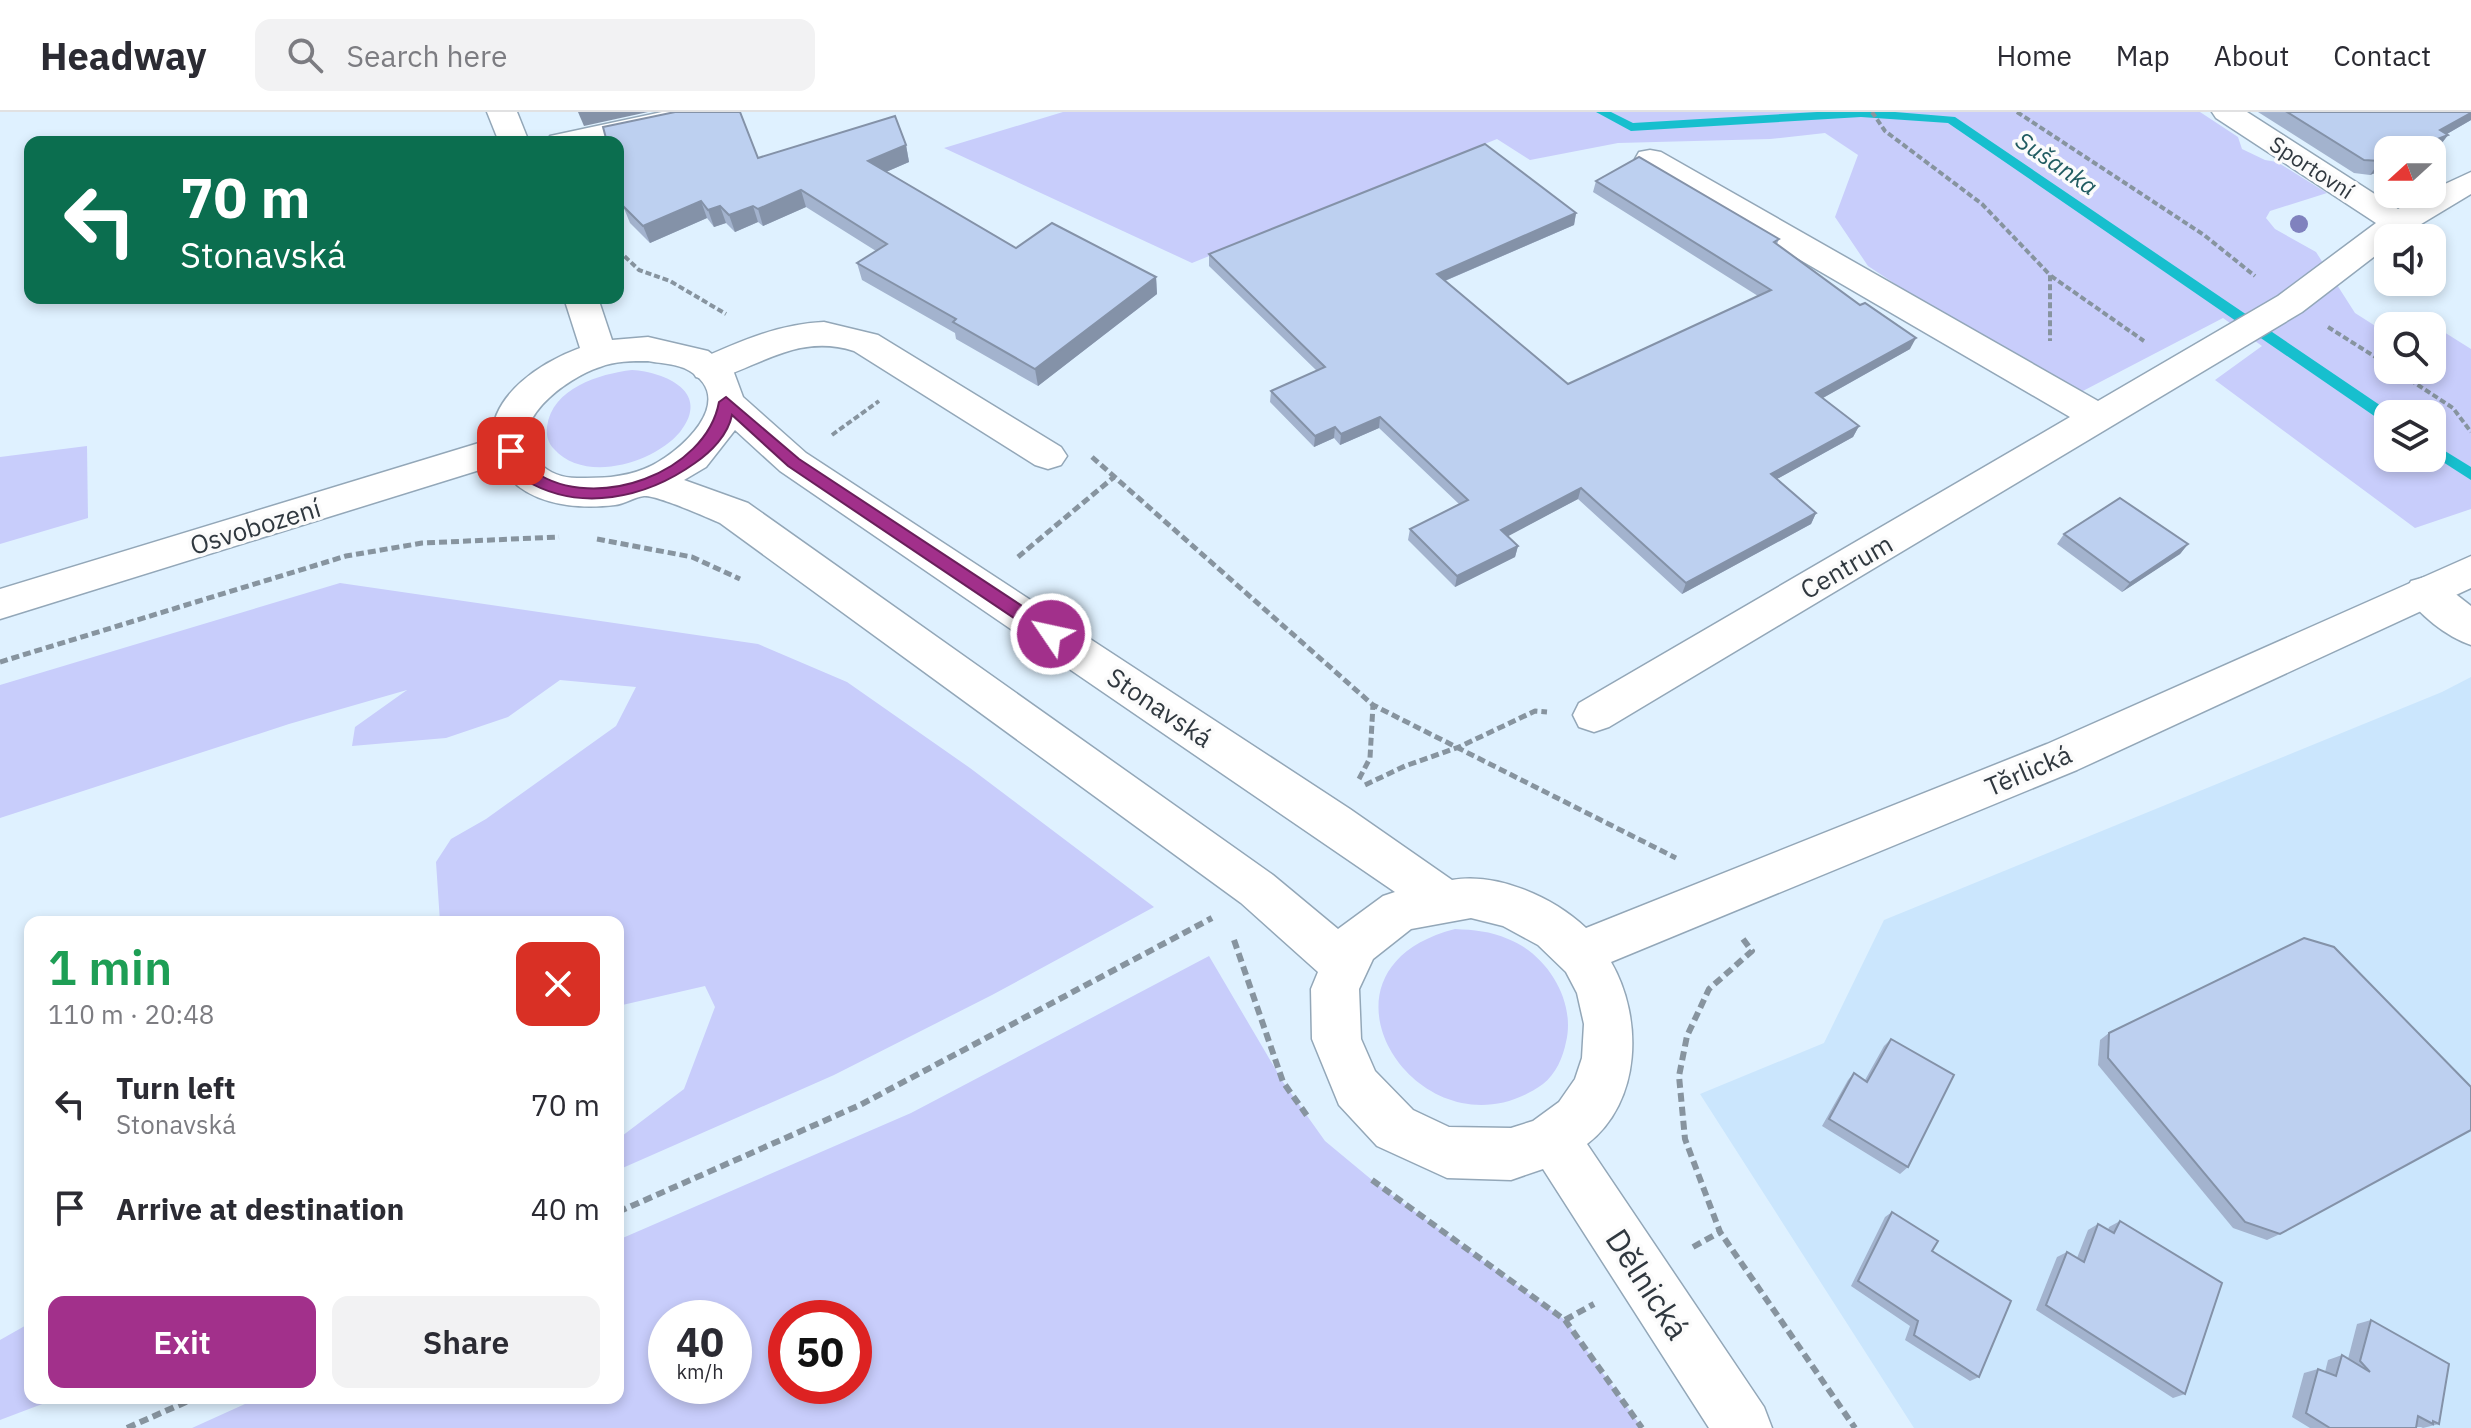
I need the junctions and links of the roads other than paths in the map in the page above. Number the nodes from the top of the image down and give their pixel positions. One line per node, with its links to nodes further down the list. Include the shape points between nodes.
1 (502, 112): 4 (main road)
2 (705, 112): 5 (main road)
3 (2227, 112): 8 (main road, Sportovní)
4 (512, 136)
5 (590, 136)
6 (1650, 159): 12 (main road)
7 (2471, 181): 8 (main road, Centrum)
8 (2397, 223): 12 (main road, Centrum, via 2269,316)
9 (583, 304): 10 (main road)
10 (600, 355): 11 (main road, Stonavská, via 635,349 693,358); 13 (main road, Stonavská, via 563,370 528,395 511,424)
11 (718, 385): 14 (main road, via 783,337 831,315 866,343); 15 (main road, via 723,423 705,449); 21 (main road, Stonavská, via 793,462)
12 (2097, 417): 20 (main road, Centrum)
13 (510, 447): 15 (main road, via 528,475 561,490 604,493); 18 (main road, Osvobození)
14 (1048, 456)
15 (651, 483): 23 (main road, via 734,513 1257,889)
16 (2471, 571): 17 (main road, Těrlická)
17 (2425, 592): 19 (main road); 22 (main road, Těrlická, via 2062,757)
18 (0, 604)
19 (2471, 629)
20 (1594, 715)
21 (1440, 898): 22 (main road, via 1501,903 1557,931); 23 (main road, via 1410,904 1382,919)
22 (1579, 953): 24 (main road, via 1601,991 1612,1032 1606,1074 1587,1111)
23 (1343, 963): 24 (main road, via 1332,1001 1335,1041 1350,1081 1381,1117 1420,1142 1465,1156 1512,1154)
24 (1554, 1139): 25 (main road, Dělnická)
25 (1743, 1428)

